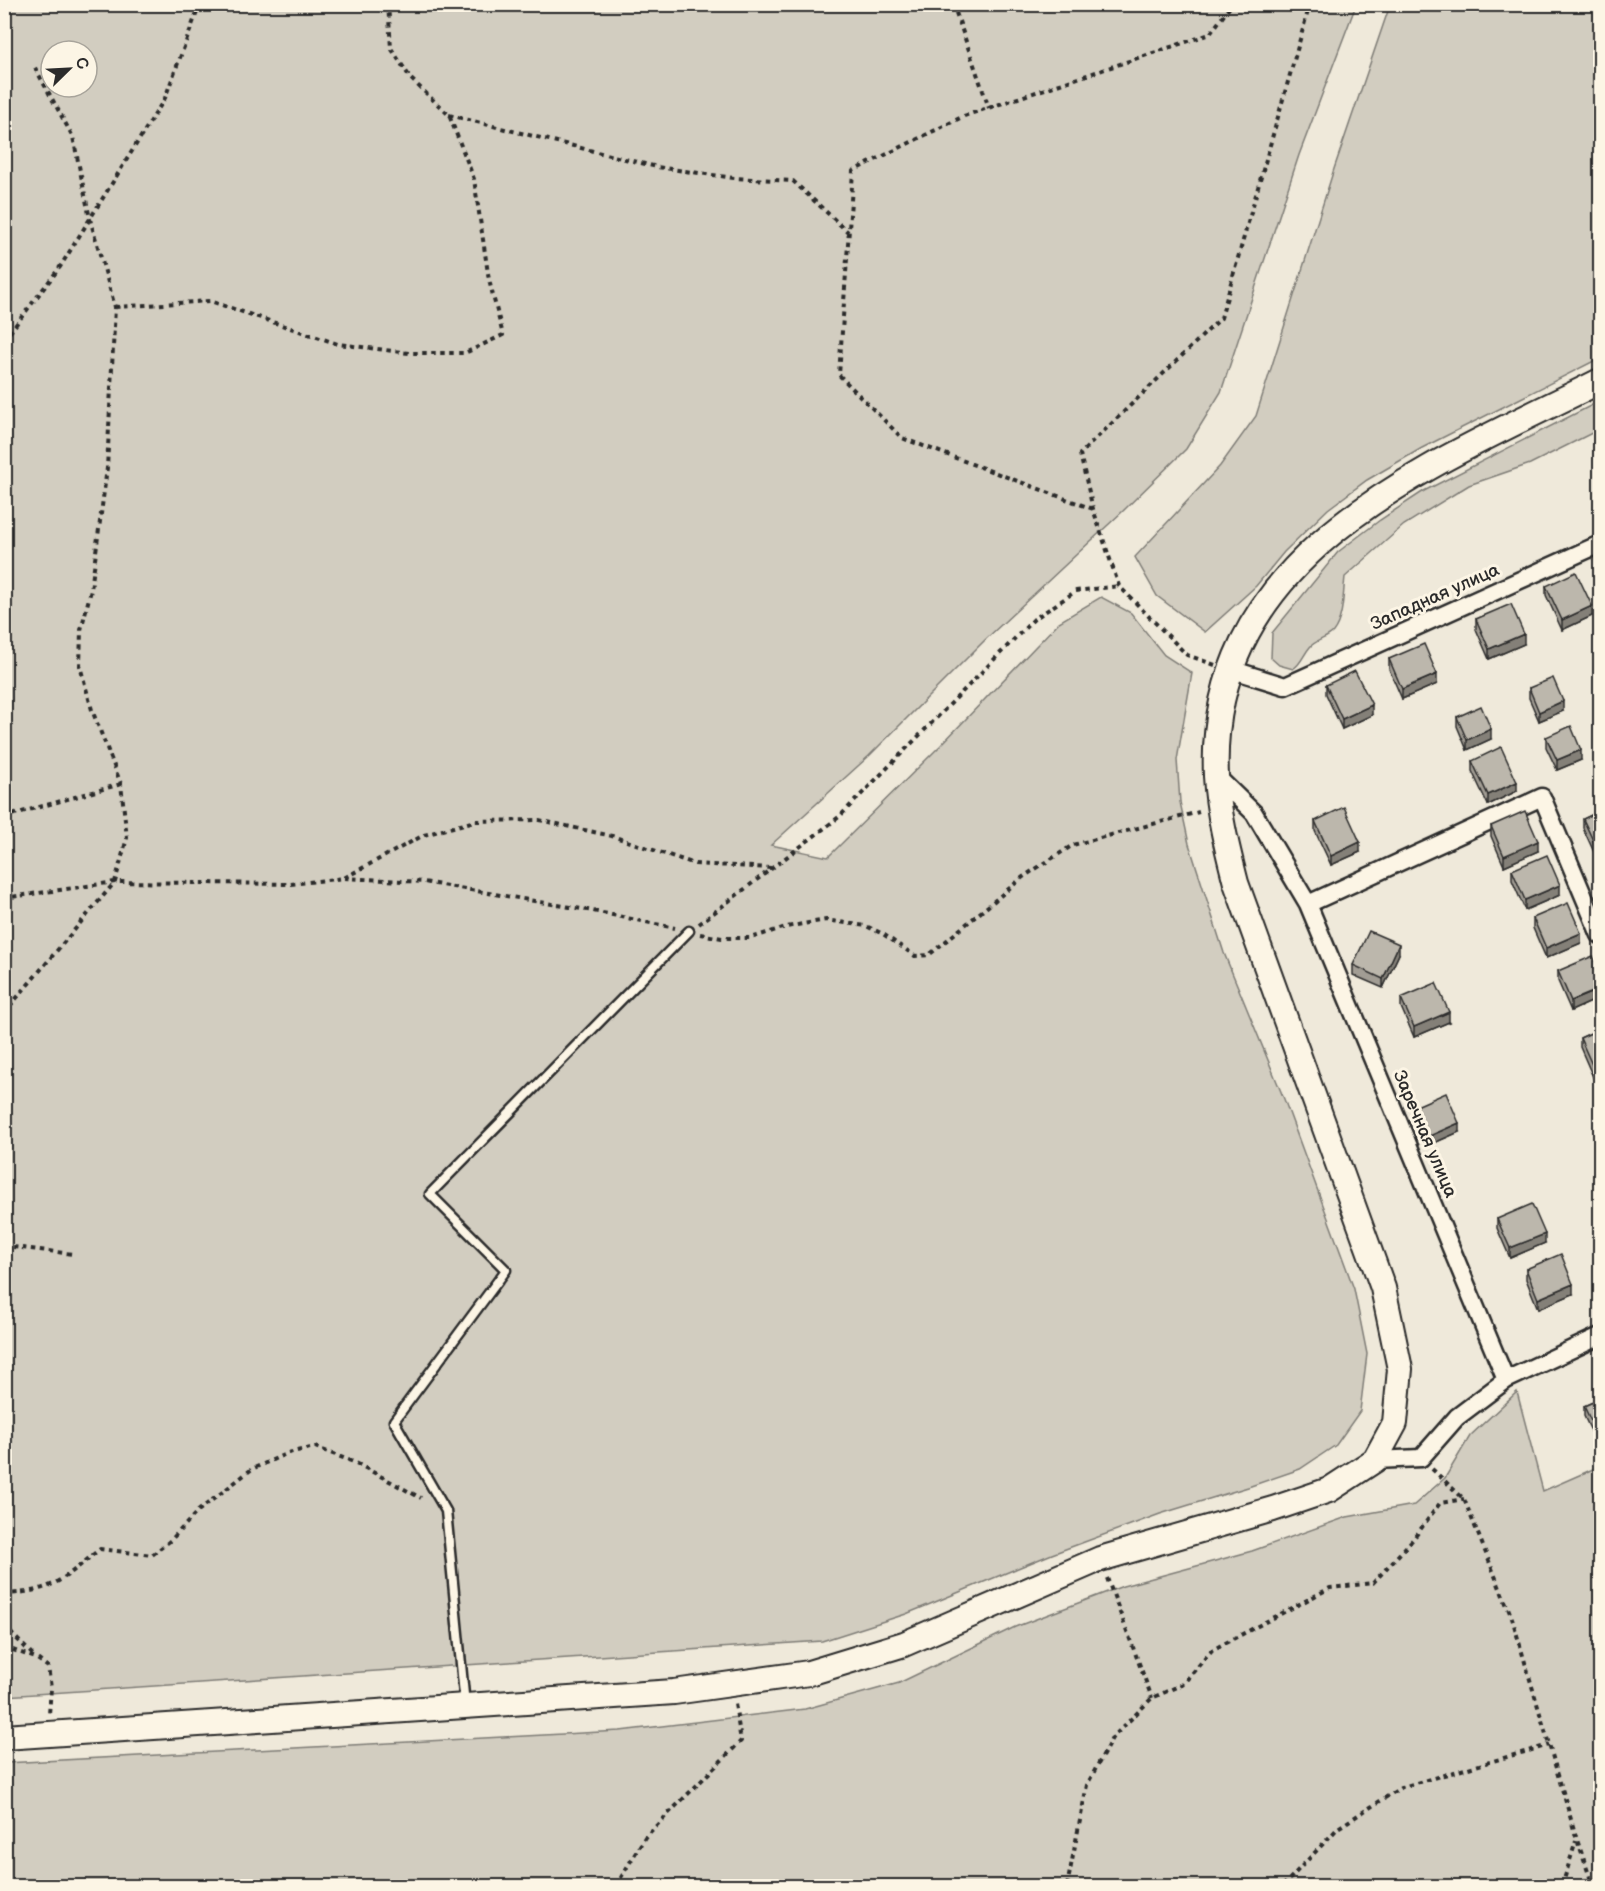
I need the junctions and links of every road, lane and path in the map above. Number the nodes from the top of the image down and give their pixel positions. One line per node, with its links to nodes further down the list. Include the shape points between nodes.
1 (200, 4): 9 (path, via 165,98)
2 (388, 4): 8 (path, via 391,48 411,80)
3 (953, 4): 7 (path)
4 (1232, 4): 7 (path, via 1209,34)
5 (1310, 4): 14 (path, via 1221,318 1080,454)
6 (33, 64): 9 (path, via 74,137)
7 (989, 108): 10 (path, via 964,116 853,171)
8 (449, 115): 10 (path, via 657,167 734,178 793,181); 11 (path, via 474,179 489,280 503,335 465,353 409,353 338,344 210,301)
9 (90, 219): 11 (path); 12 (path, via 60,267)
10 (849, 232): 14 (path, via 839,375 902,438)
11 (115, 307): 19 (path, via 107,468 91,590 81,630 80,666 92,710)
12 (4, 340)
13 (1600, 381): 17 (main road, via 1417,473 1331,533 1292,570 1268,602)
14 (1093, 509): 16 (path)
15 (1600, 544): 17 (street, Западная улица, via 1285,686)
16 (1119, 586): 17 (path, via 1187,655); 22 (path, via 1076,591 1034,619 839,817)
17 (1230, 669): 18 (main road, via 1222,704)
18 (1216, 776): 20 (main road); 26 (street, Заречная улица, via 1254,813)
19 (121, 784): 21 (path); 24 (path, via 127,838)
20 (1220, 806): 27 (path, via 1073,845 1023,877 929,955 915,957 866,926 826,920 751,938); 35 (main road, via 1236,883 1383,1288 1400,1370 1395,1423)
21 (4, 817)
22 (771, 868): 23 (path, via 695,864 612,836 539,820 475,821 424,835); 27 (path)
23 (344, 878): 24 (path, via 290,884); 27 (path, via 424,882)
24 (115, 882): 25 (path); 29 (path)
25 (4, 898)
26 (1308, 904): 28 (street, via 1542,797); 33 (street, Заречная улица)
27 (688, 932): 37 (lane, via 430,1194 506,1270 394,1421)
28 (1600, 935)
29 (4, 1013)
30 (4, 1246): 31 (path)
31 (74, 1254)
32 (1600, 1336): 33 (street)
33 (1506, 1380): 34 (street, via 1456,1418)
34 (1421, 1458): 35 (street); 36 (path)
35 (1375, 1460): 38 (main road, via 1329,1490)
36 (1464, 1499): 44 (path, via 1440,1503 1373,1583 1330,1588 1280,1614 1212,1650 1183,1684); 48 (path, via 1512,1618)
37 (446, 1511): 39 (path, via 356,1463 315,1447 288,1453 252,1469 198,1510 152,1555 100,1548 57,1584 29,1593); 45 (lane)
38 (1100, 1559): 43 (main road, via 904,1644 809,1673); 44 (path)
39 (4, 1594)
40 (4, 1626): 42 (path)
41 (4, 1647): 42 (path)
42 (36, 1658): 46 (path, via 48,1666 51,1688)
43 (732, 1684): 45 (main road, via 674,1692); 50 (path, via 741,1741 645,1838)
44 (1152, 1698): 51 (path, via 1112,1738 1087,1785)
45 (465, 1706): 46 (main road)
46 (47, 1734): 47 (main road)
47 (4, 1737)
48 (1549, 1745): 49 (path); 52 (path, via 1402,1788 1338,1828)
49 (1576, 1840): 53 (path); 54 (path)
50 (616, 1887)
51 (1067, 1887)
52 (1283, 1887)
53 (1562, 1887)
54 (1593, 1887)

